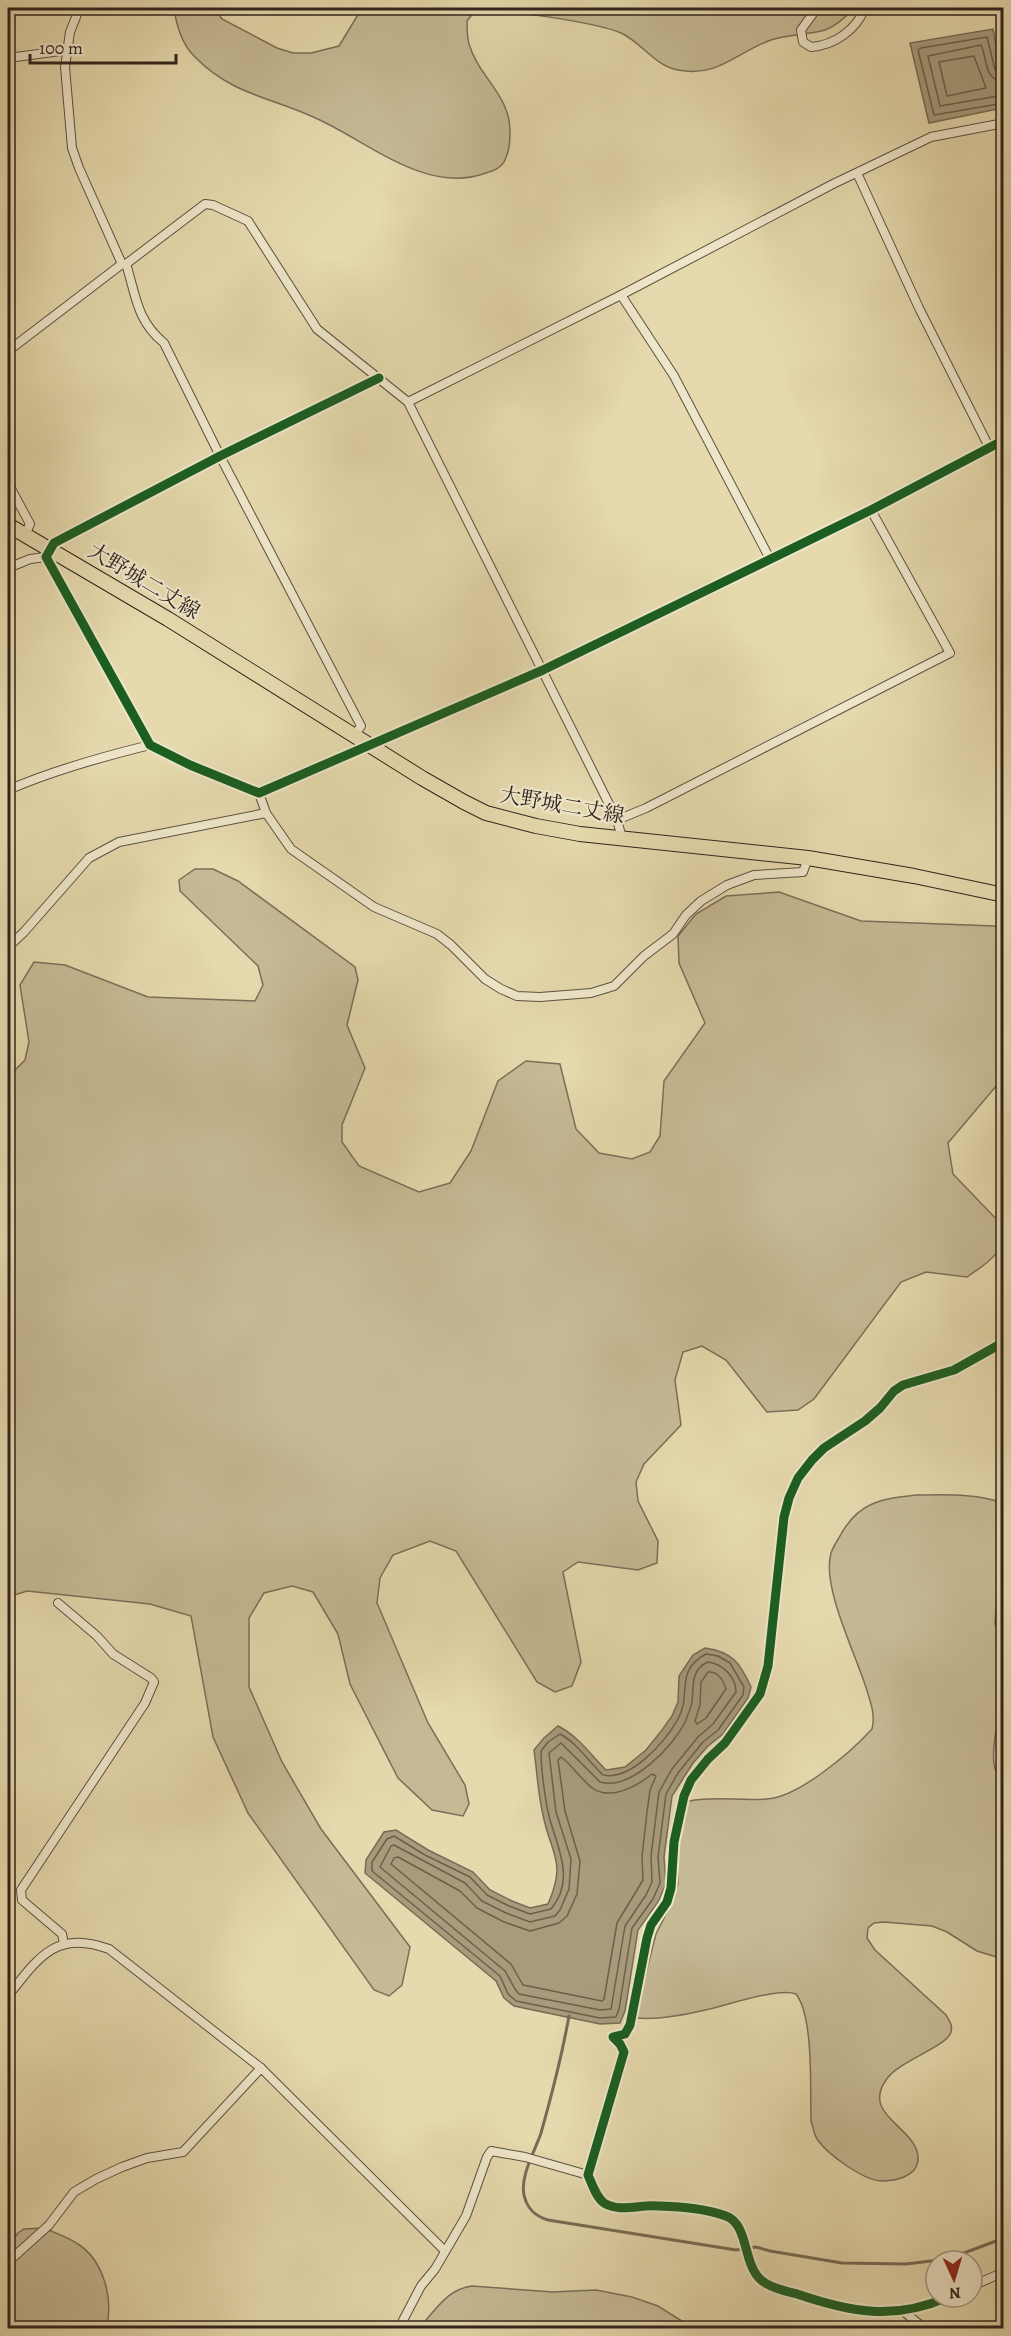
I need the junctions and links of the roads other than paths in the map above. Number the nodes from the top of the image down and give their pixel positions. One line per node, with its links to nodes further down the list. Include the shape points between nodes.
1 (817, 8): 2 (street, via 801,30 803,42 811,47 843,36)
2 (865, 8)
3 (76, 17): 4 (street)
4 (68, 50): 5 (street); 8 (street, via 65,67 72,148)
5 (8, 58)
6 (1004, 123): 7 (street, via 932,138)
7 (857, 173): 9 (street); 14 (street)
8 (124, 264): 10 (street); 11 (street, via 204,204 248,220 317,329); 15 (street, via 142,319 164,342)
9 (621, 295): 12 (street); 21 (street, via 674,376)
10 (8, 351)
11 (379, 378): 12 (street); 15 (street)
12 (408, 402): 23 (street)
13 (1004, 440): 14 (street)
14 (989, 447): 17 (street)
15 (220, 456): 20 (street, via 54,543); 24 (street, via 361,726)
16 (8, 483): 19 (street, via 30,524)
17 (871, 510): 21 (street); 30 (street, via 950,653)
18 (8, 525): 19 (main road, 大野城二丈線)
19 (25, 535): 20 (main road, 大野城二丈線)
20 (48, 553): 22 (street); 24 (main road, 大野城二丈線, via 168,619); 25 (street)
21 (770, 559): 23 (street)
22 (8, 568)
23 (543, 670): 26 (street); 30 (street)
24 (354, 735): 26 (main road, 大野城二丈線)
25 (150, 745): 27 (street, via 90,760); 28 (street)
26 (370, 746): 28 (street); 31 (main road, 大野城二丈線, via 486,813 536,826)
27 (8, 790)
28 (259, 793): 29 (street)
29 (266, 813): 32 (street, via 291,849 374,907 437,934 485,979 517,996 582,994 614,986 673,934 701,901 726,885 754,875 803,872); 34 (street, via 104,848 89,858)
30 (617, 820): 31 (street)
31 (622, 838): 32 (main road, 大野城二丈線)
32 (808, 858): 33 (main road, 大野城二丈線)
33 (1004, 895)
34 (8, 947)
35 (1004, 1341): 40 (street, via 954,1370 903,1384 865,1421 824,1448 798,1478 784,1517 768,1666 760,1694 725,1743 691,1780 684,1796 674,1842 671,1888 647,1938 630,2025 625,2034 613,2037 624,2052)
36 (58, 1603): 37 (street, via 113,1654 154,1682 145,1703 21,1890 22,1900 62,1934)
37 (64, 1944): 38 (street, via 36,1961); 39 (street, via 88,1942 109,1949)
38 (8, 1996)
39 (261, 2068): 41 (street); 42 (street, via 183,2152 122,2167 74,2192 50,2225)
40 (588, 2175): 41 (street, via 491,2151 466,2216); 46 (street, via 604,2203 620,2208 657,2205 729,2216 737,2223 750,2264 764,2282 861,2312)
41 (445, 2251): 47 (street)
42 (8, 2262)
43 (1004, 2272): 44 (street)
44 (984, 2281)
45 (924, 2307): 46 (street)
46 (903, 2311): 48 (street)
47 (399, 2328)
48 (924, 2328)

